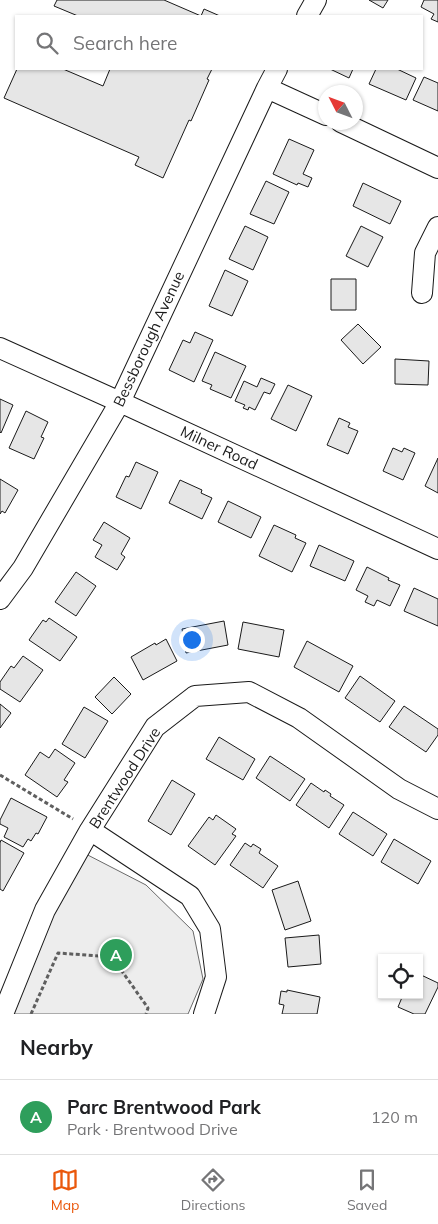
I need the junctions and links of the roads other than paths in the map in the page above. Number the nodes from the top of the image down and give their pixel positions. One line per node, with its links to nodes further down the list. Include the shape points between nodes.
1 (316, 0): 2 (street)
2 (308, 15)
3 (276, 70): 4 (street, Bessborough Avenue)
4 (267, 88): 5 (street); 11 (street, Bessborough Avenue)
5 (318, 111)
6 (358, 130): 7 (street)
7 (438, 168)
8 (438, 227): 9 (street, via 425,253)
9 (422, 293)
10 (0, 348): 11 (street, Milner Road)
11 (120, 402): 12 (street, Milner Road); 13 (street, Bessborough Avenue, via 23,568)
12 (438, 549)
13 (0, 599)
14 (438, 809): 15 (street, Brentwood Drive, via 399,789 299,718 249,692 195,696 155,727)
15 (90, 830): 16 (street, Brentwood Drive, via 45,910); 17 (street, via 190,896 210,929 216,977)
16 (4, 1014)
17 (204, 1014)

